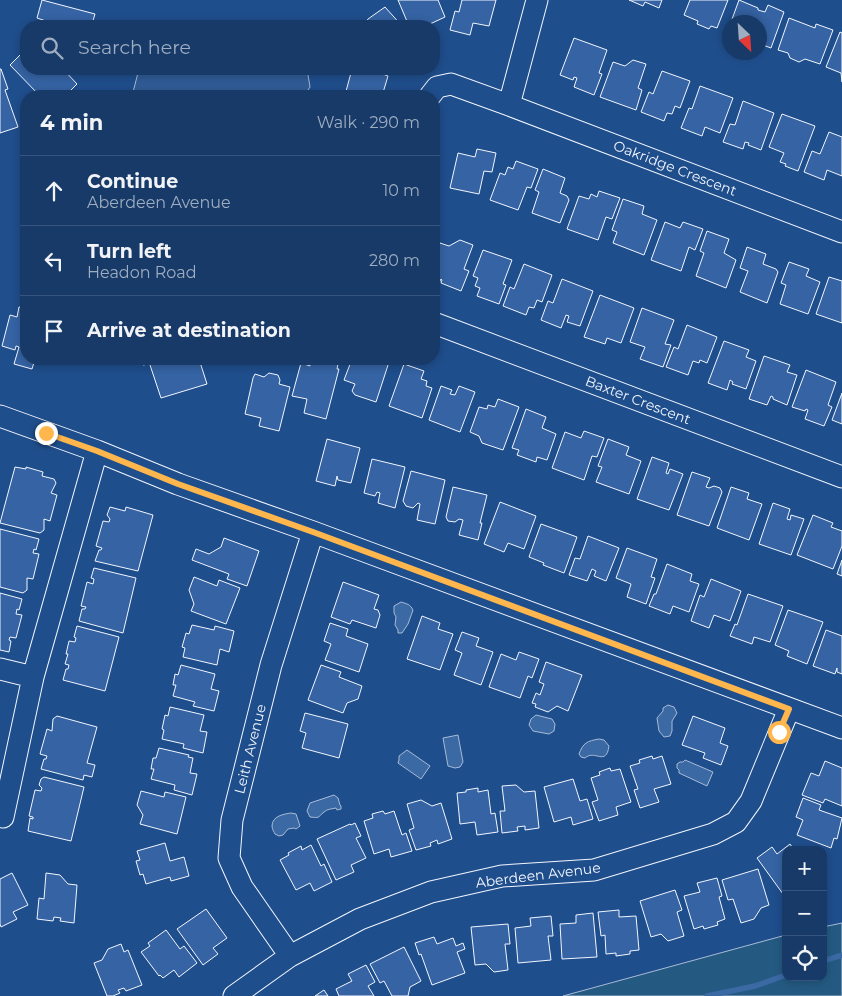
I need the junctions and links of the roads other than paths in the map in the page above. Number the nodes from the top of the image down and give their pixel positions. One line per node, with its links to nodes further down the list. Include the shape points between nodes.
1 (537, 0): 3 (street)
2 (435, 90): 3 (street, via 451,84)
3 (509, 105): 4 (street, Oakridge Crescent)
4 (842, 232)
5 (440, 325): 8 (street, Baxter Crescent)
6 (0, 416): 7 (street)
7 (97, 451): 9 (street); 11 (street)
8 (842, 477)
9 (313, 532): 12 (street); 15 (street, Leith Avenue, via 268,674 232,820 229,858 242,887)
10 (0, 668): 11 (street)
11 (33, 677): 14 (street)
12 (789, 709): 13 (street); 15 (street, Aberdeen Avenue, via 751,801 736,822 713,834 594,870 502,876 431,892 360,919)
13 (842, 728)
14 (3, 817)
15 (290, 956): 16 (street, Aberdeen Avenue)
16 (234, 996)

